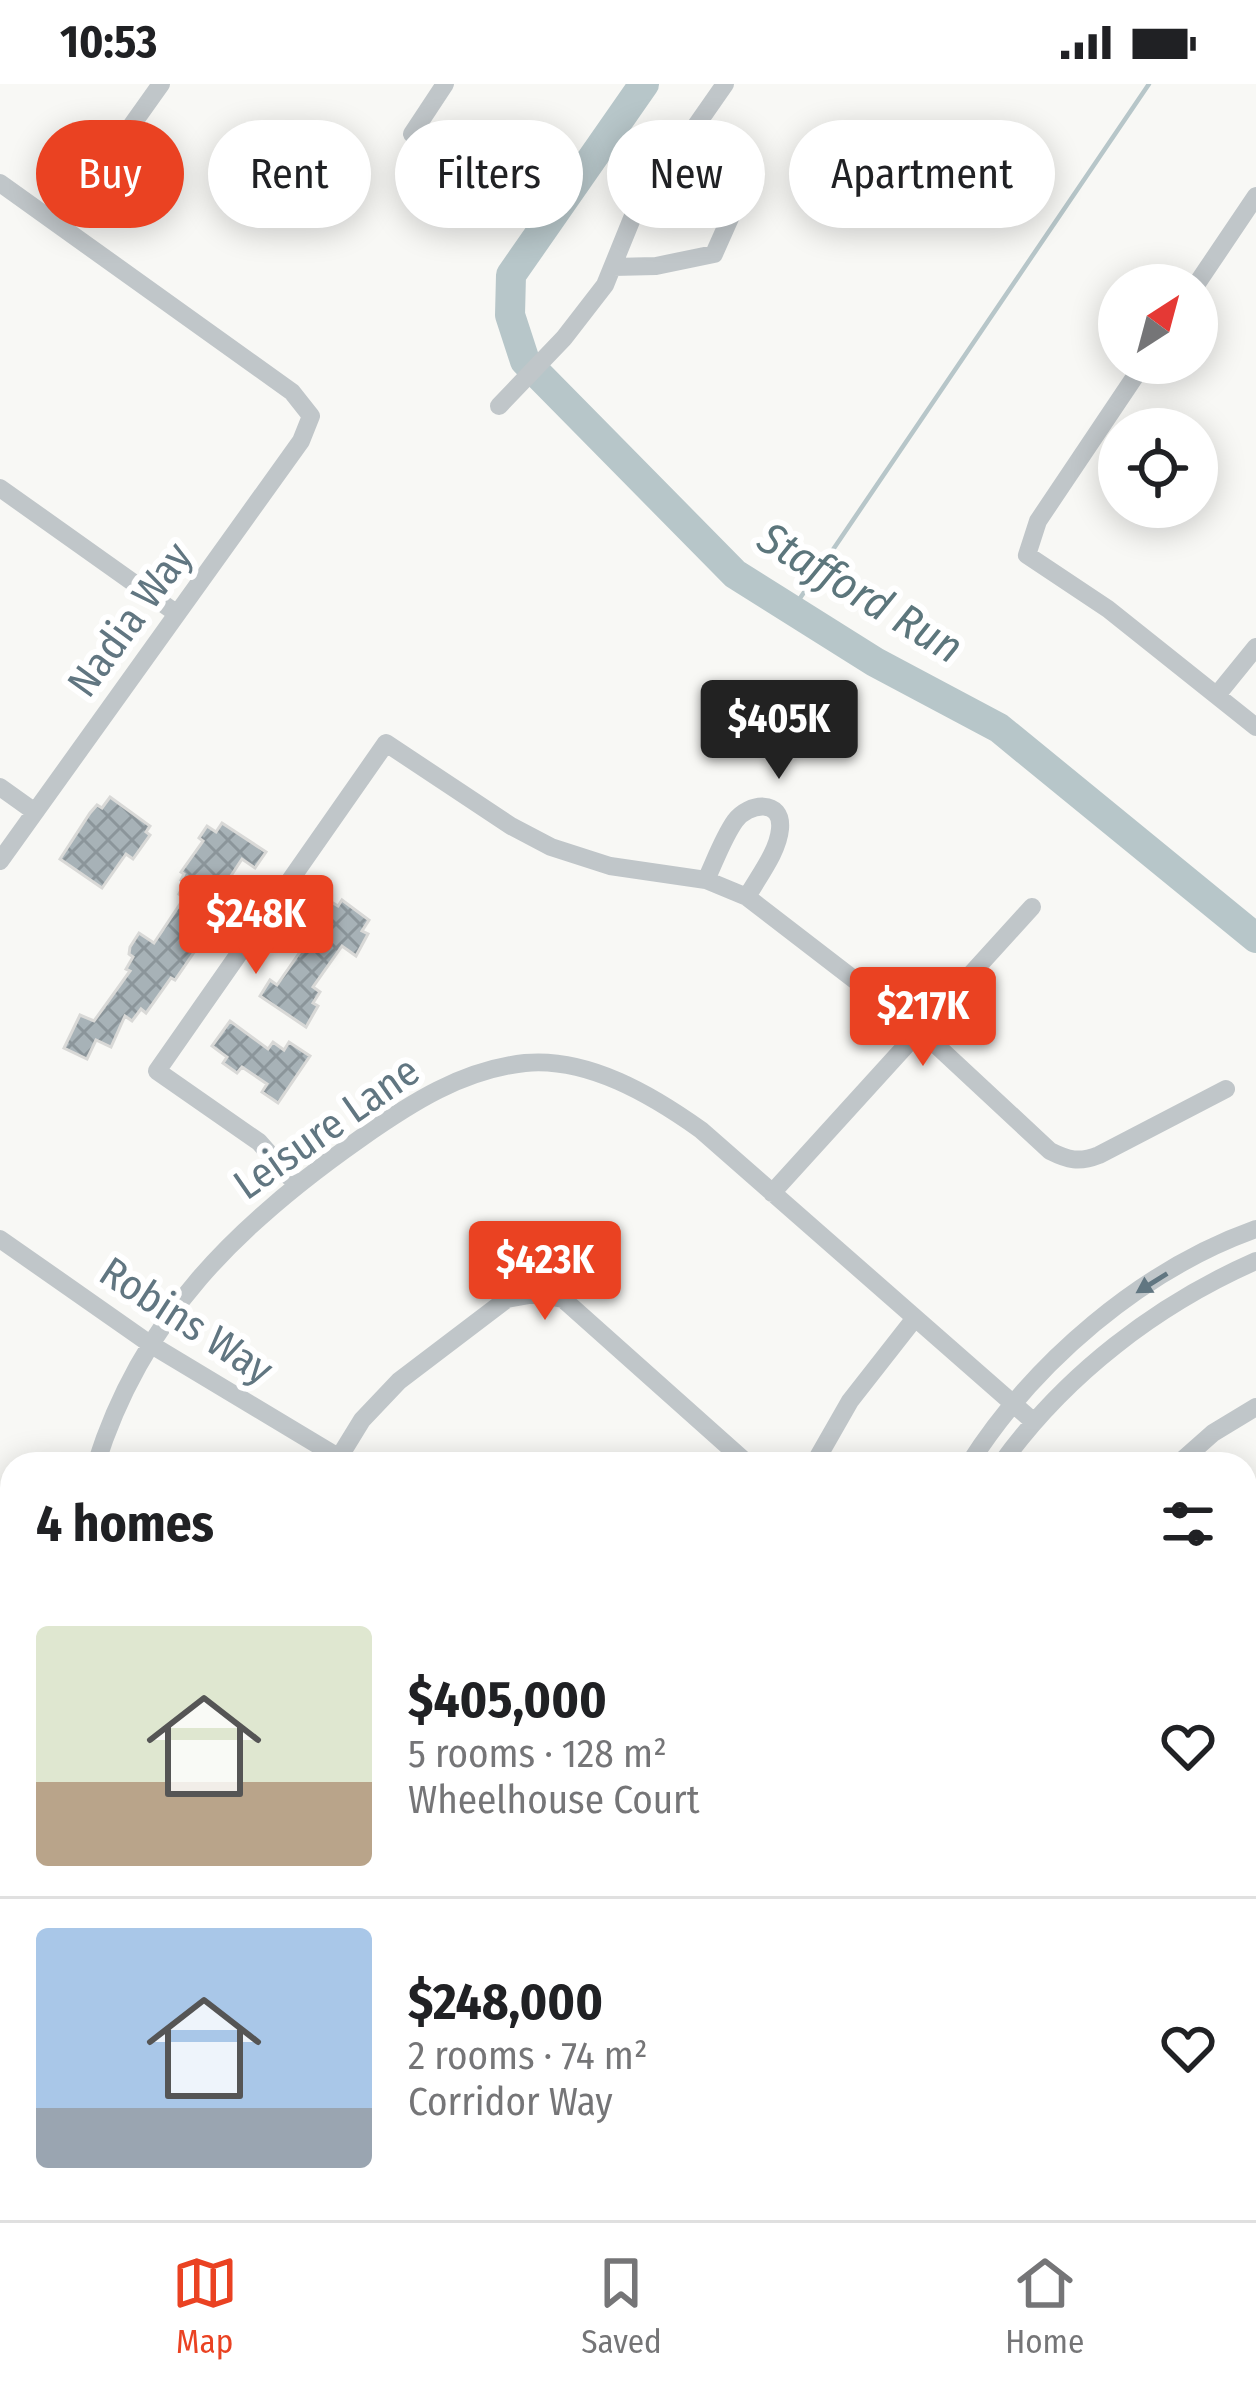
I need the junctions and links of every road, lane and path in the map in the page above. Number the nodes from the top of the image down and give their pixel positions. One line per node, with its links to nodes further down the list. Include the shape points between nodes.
1 (161, 84): 4 (street)
2 (445, 84): 5 (street)
3 (724, 84): 6 (street)
4 (135, 120)
5 (421, 120)
6 (700, 120)
7 (0, 183): 9 (street)
8 (1256, 196): 13 (street)
9 (36, 209)
10 (63, 228): 18 (street, Nadia Way, via 292,392 311,416)
11 (628, 228): 14 (street)
12 (726, 228): 14 (street, via 714,254)
13 (1210, 264)
14 (613, 267): 16 (street, via 564,338)
15 (1130, 384): 20 (street, via 1038,521 1027,556)
16 (499, 406)
17 (0, 488): 18 (street)
18 (176, 613): 23 (street, Nadia Way)
19 (1256, 647): 20 (street)
20 (1217, 695): 21 (street)
21 (1256, 728)
22 (0, 787): 23 (street)
23 (35, 812): 24 (street, Nadia Way)
24 (0, 861)
25 (706, 880): 26 (street); 26 (street, via 734,822 760,804 772,809 780,831); 30 (street, via 610,866 551,847 386,742 158,1071 259,1142)
26 (748, 897): 28 (street)
27 (1032, 907): 28 (street)
28 (920, 1031): 29 (street, via 1066,1160 1099,1155); 31 (street)
29 (1226, 1089)
30 (295, 1183): 31 (street, Leisure Lane, via 448,1084 529,1063 609,1078 663,1102); 36 (street, Leisure Lane, via 224,1249)
31 (772, 1192): 35 (street, Leisure Lane)
32 (1249, 1232): 34 (street); 37 (street, one-way to 37, via 1112,1311)
33 (0, 1239): 36 (street, Robins Way)
34 (1255, 1264): 39 (street, via 1140,1327)
35 (915, 1318): 37 (street, Leisure Lane); 44 (street)
36 (150, 1344): 40 (street, Leisure Lane); 41 (street, Robins Way)
37 (1015, 1403): 39 (street, Leisure Lane); 45 (street)
38 (1256, 1407): 47 (street)
39 (1034, 1422): 46 (street)
40 (100, 1452)
41 (323, 1452)
42 (341, 1452): 43 (street, via 399,1381 507,1299 535,1294 562,1299)
43 (734, 1452)
44 (821, 1452)
45 (978, 1452)
46 (1010, 1452)
47 (1192, 1452)

